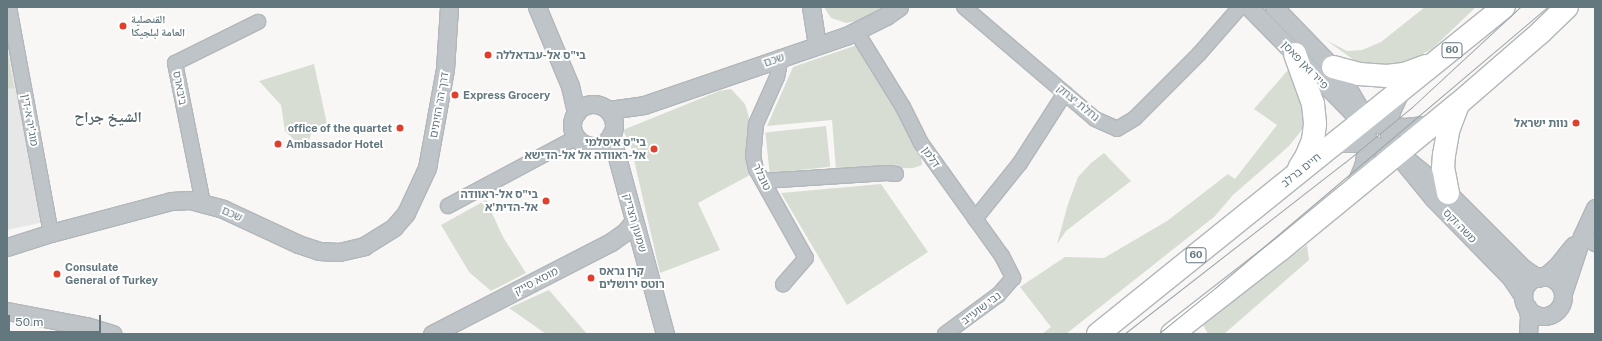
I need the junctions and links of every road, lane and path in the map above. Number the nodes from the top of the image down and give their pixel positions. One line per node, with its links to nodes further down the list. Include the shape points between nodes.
1 (9, 7): 44 (street, מוג'יר א-דין)
2 (449, 7): 38 (street, דרך הר הזיתים, via 445,69 427,168)
3 (537, 7): 24 (street)
4 (811, 7): 16 (street)
5 (899, 7): 14 (street, שכם)
6 (964, 7): 22 (street, נחלת יצחק)
7 (1240, 7): 22 (street, נחלת יצחק, via 1193,59 1126,125 1117,129 1101,122)
8 (1249, 7): 17 (street, פייר ואן פאסן)
9 (1274, 7): 20 (street, פייר ואן פאסן)
10 (1504, 7): 19 (highway, חיים ברלב / 60)
11 (1567, 7): 15 (highway)
12 (1577, 7): 15 (highway)
13 (258, 22): 39 (street, ביבארס, via 175,63)
14 (856, 31): 16 (street, שכם); 42 (street, דלמן, via 903,107 920,143)
15 (1542, 32): 23 (highway)
16 (817, 45): 18 (street, שכם)
17 (1295, 54): 25 (street, פייר ואן פאסן, via 1350,111); 34 (highway, via 1313,104 1316,124 1306,157)
18 (781, 57): 26 (street, שכם, via 644,105); 35 (street, טובלר, via 776,77 756,124 753,156 756,169)
19 (1436, 63): 20 (highway, via 1404,74 1387,76 1358,74); 21 (highway, חיים ברלב / 60)
20 (1333, 67): 25 (street, פייר ואן פאסן, via 1352,93)
21 (1400, 92): 25 (highway, חיים ברלב / 60); 28 (street, משה זקס)
22 (1065, 93): 42 (street, via 1020,163)
23 (1458, 104): 27 (highway); 37 (highway, via 1449,128 1444,155 1443,168)
24 (582, 109): 26 (street, via 600,105); 29 (street, via 572,125)
25 (1364, 120): 28 (street, פייר ואן פאסן); 30 (highway, חיים ברלב / 60); 31 (street, פייר ואן פאסן)
26 (611, 123): 29 (street, via 605,142 596,146 584,143); 43 (street, שמעון הצדיק)
27 (1434, 124): 28 (street, פייר ואן פאסן); 32 (highway)
28 (1388, 126): 32 (street, משה זקס, via 1390,140)
29 (576, 137): 40 (street)
30 (1335, 143): 31 (street, משה זקס); 34 (highway, חיים ברלב / 60)
31 (1367, 144): 32 (street, משה זקס); 36 (street, פייר ואן פאסן, via 1363,166)
32 (1397, 154): 36 (highway); 37 (street, משה זקס); 53 (street, משה זקס, via 1433,198 1511,278)
33 (896, 174): 35 (street)
34 (1293, 177): 60 (highway, חיים ברלב / 60)
35 (763, 181): 51 (street, טובלר, via 806,258)
36 (1350, 193): 61 (highway)
37 (1448, 193): 49 (street, משה זקס, via 1522,268)
38 (414, 199): 39 (street, שכם, via 394,227 364,246 339,252 319,251 298,244)
39 (203, 203): 44 (street, שכם, via 190,200 171,201)
40 (448, 206)
41 (1595, 208): 46 (street)
42 (975, 219): 50 (street, דלמן, via 1002,256)
43 (634, 221): 57 (street, מוסא סייק, via 625,232 611,242); 58 (street, שמעון הצדיק)
44 (51, 233): 45 (street, שכם)
45 (30, 240): 47 (street, שכם); 48 (street, שכם)
46 (1588, 240): 49 (street); 52 (street)
47 (7, 247)
48 (7, 253)
49 (1541, 277): 52 (street, via 1556,281); 53 (street, via 1528,285)
50 (1013, 278): 59 (street, נבי שועייב, via 998,295)
51 (783, 284)
52 (1563, 292): 55 (street, via 1558,310)
53 (1525, 302): 55 (street, via 1534,314); 62 (street, via 1529,316)
54 (7, 311): 56 (street, via 86,326)
55 (1548, 316): 63 (street)
56 (113, 334)
57 (432, 334)
58 (665, 334)
59 (945, 334)
60 (1098, 334)
61 (1172, 334)
62 (1528, 334)
63 (1536, 334)

